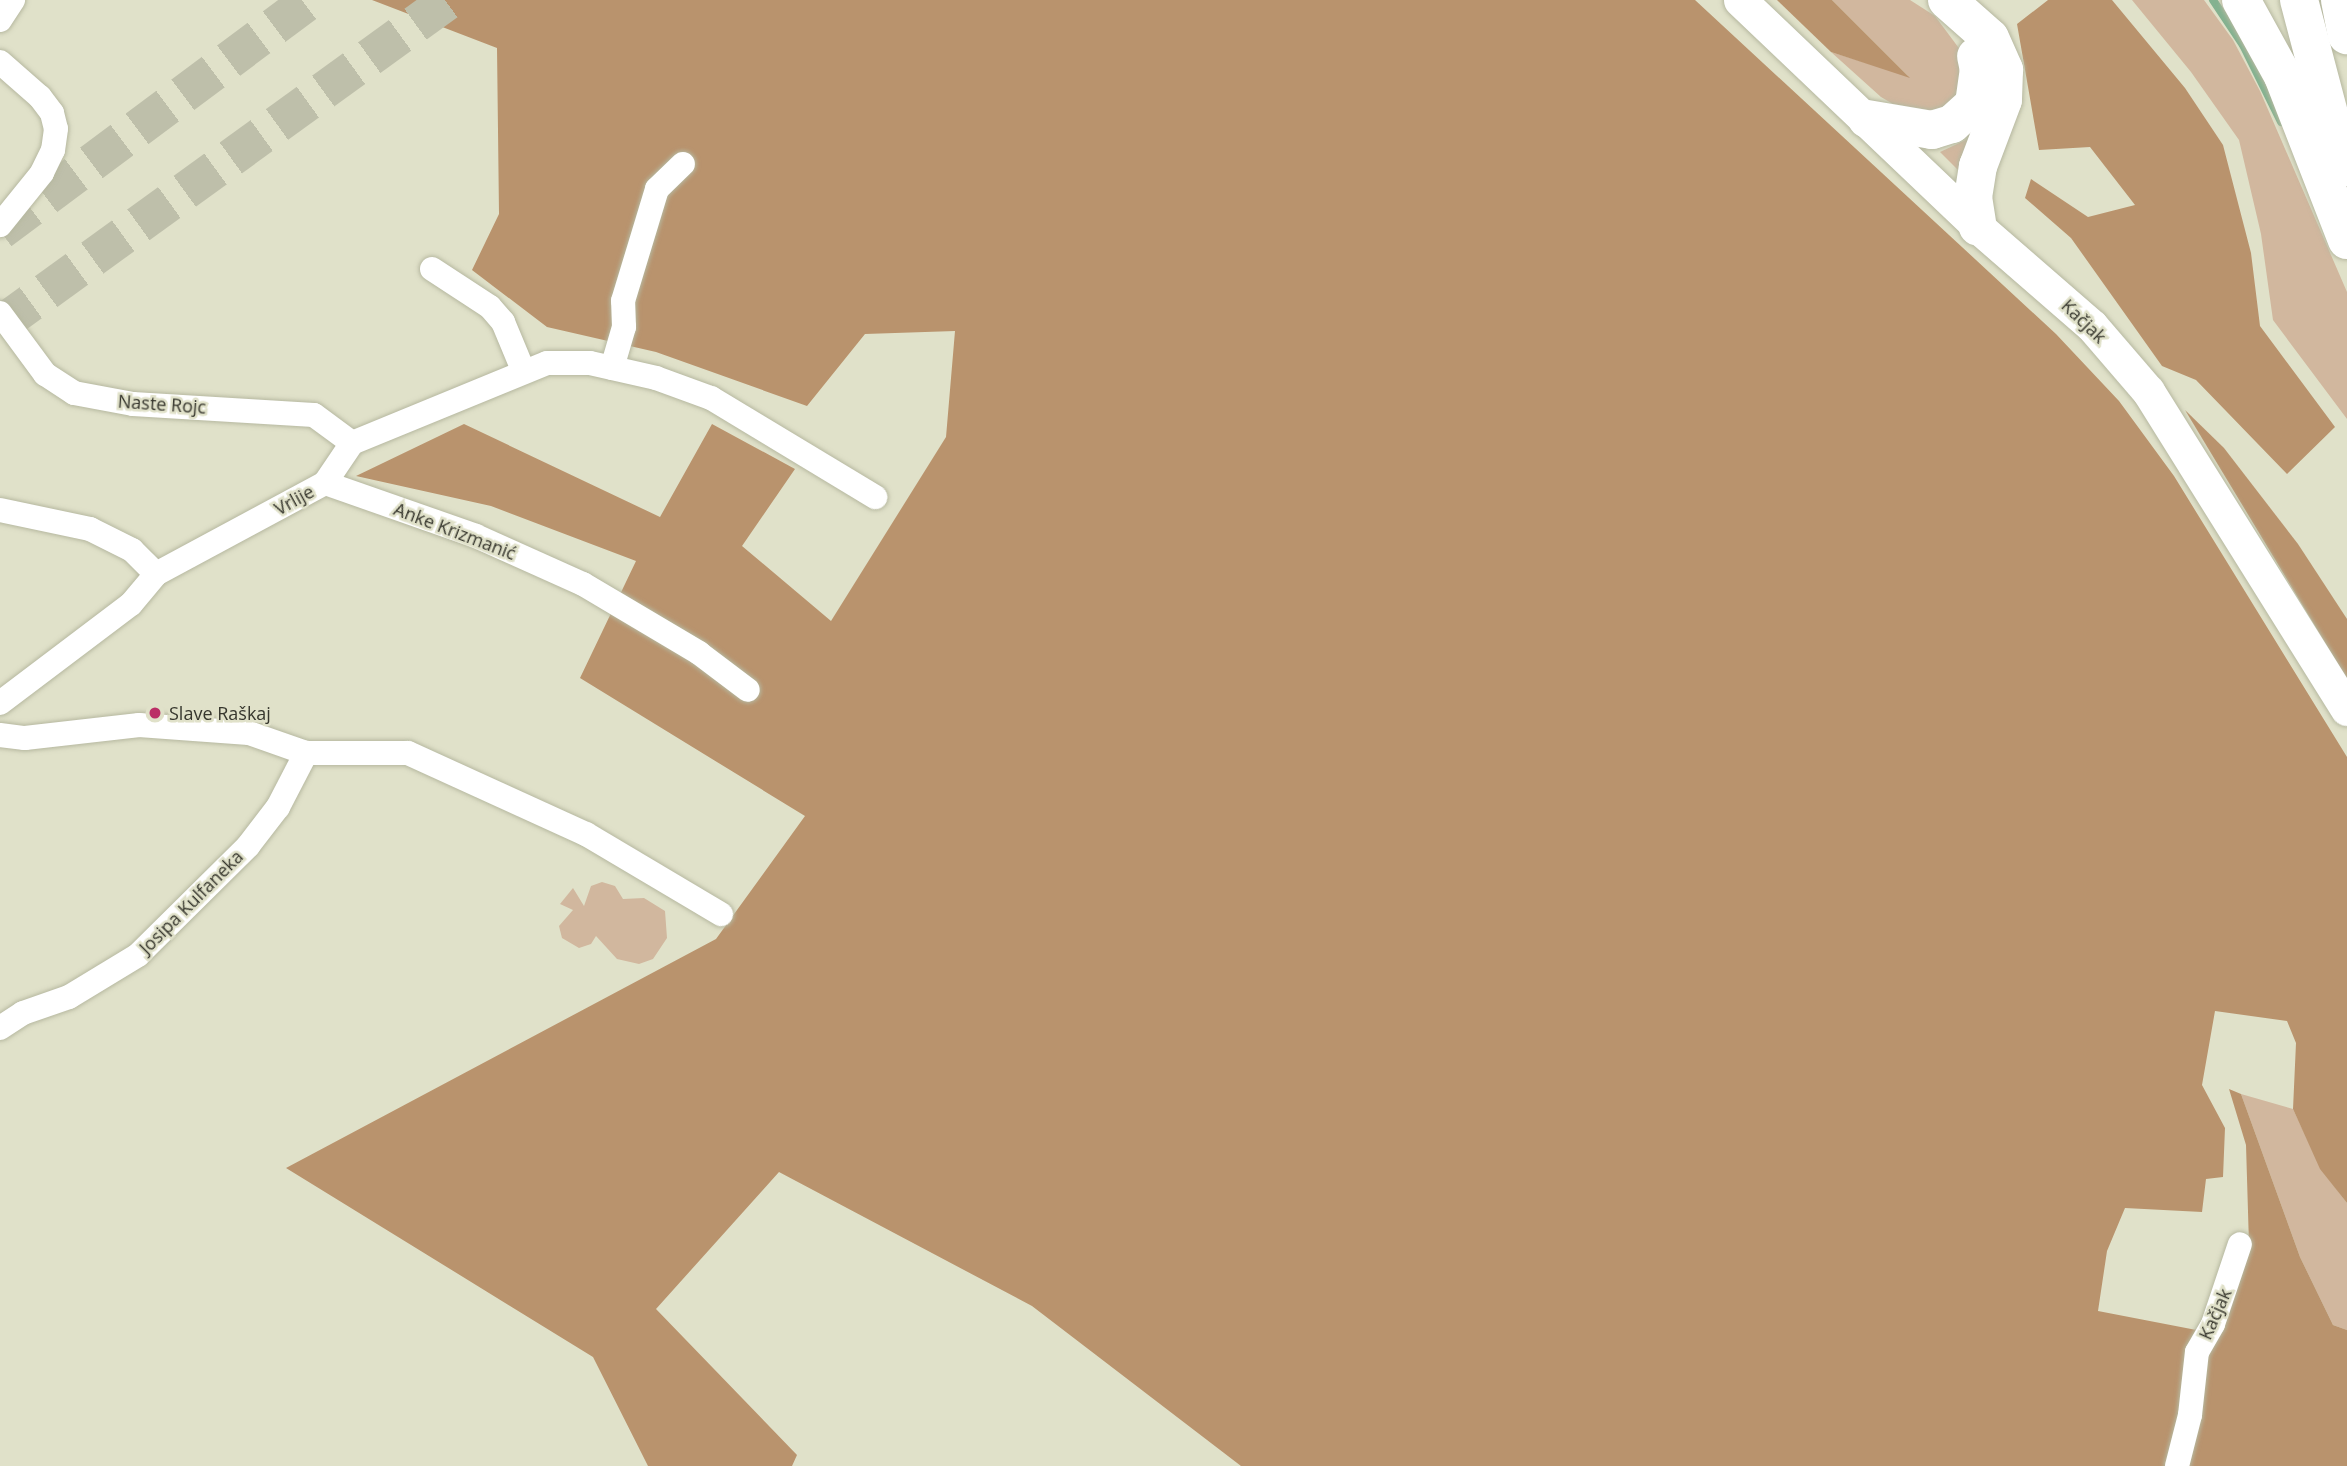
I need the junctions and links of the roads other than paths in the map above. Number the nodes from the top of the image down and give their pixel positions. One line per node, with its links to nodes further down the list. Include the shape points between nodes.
1 (13, 0): 7 (street)
2 (1740, 0): 10 (main road, Kačjak)
3 (2241, 0): 15 (highway, via 2283,76)
4 (2299, 0): 12 (highway)
5 (2340, 0): 8 (highway)
6 (1958, 10): 10 (highway, via 1979,71 1974,104 1967,113 1932,130); 14 (highway, via 1990,38 2000,56 2005,85 1978,166 1973,197)
7 (0, 20)
8 (2347, 35)
9 (0, 62): 13 (street, via 40,97 52,113 56,129 53,150 42,173)
10 (1867, 119): 14 (main road, Kačjak)
11 (683, 164): 18 (street, via 657,189 623,301 624,327)
12 (2347, 179)
13 (0, 225)
14 (1978, 227): 27 (main road, Kačjak, via 2092,326 2148,391)
15 (2347, 240)
16 (432, 269): 19 (street, via 490,307 503,322)
17 (0, 313): 20 (street, Naste Rojc, via 45,374 74,393 133,404 314,415)
18 (612, 368): 19 (street, via 547,363); 22 (street, via 711,398)
19 (523, 370): 20 (street)
20 (352, 443): 21 (street, Vrlije)
21 (325, 483): 24 (street, Vrlije); 25 (street, Anke Krizmanić, via 476,536 583,584 699,653)
22 (875, 497)
23 (0, 510): 24 (street, via 90,529 132,550)
24 (156, 574): 26 (street, Vrlije, via 131,604)
25 (748, 690)
26 (0, 704)
27 (2347, 709)
28 (0, 735): 29 (street, via 25,738 139,724 249,733)
29 (306, 753): 30 (street, via 375,749 420,757 586,834); 31 (street, Josipa Kulfaneka, via 278,807 248,846 147,948 69,997 23,1013)
30 (721, 914)
31 (0, 1028)
32 (2240, 1244): 33 (street, Kačjak, via 2213,1324 2197,1352 2190,1415)
33 (2177, 1466)

